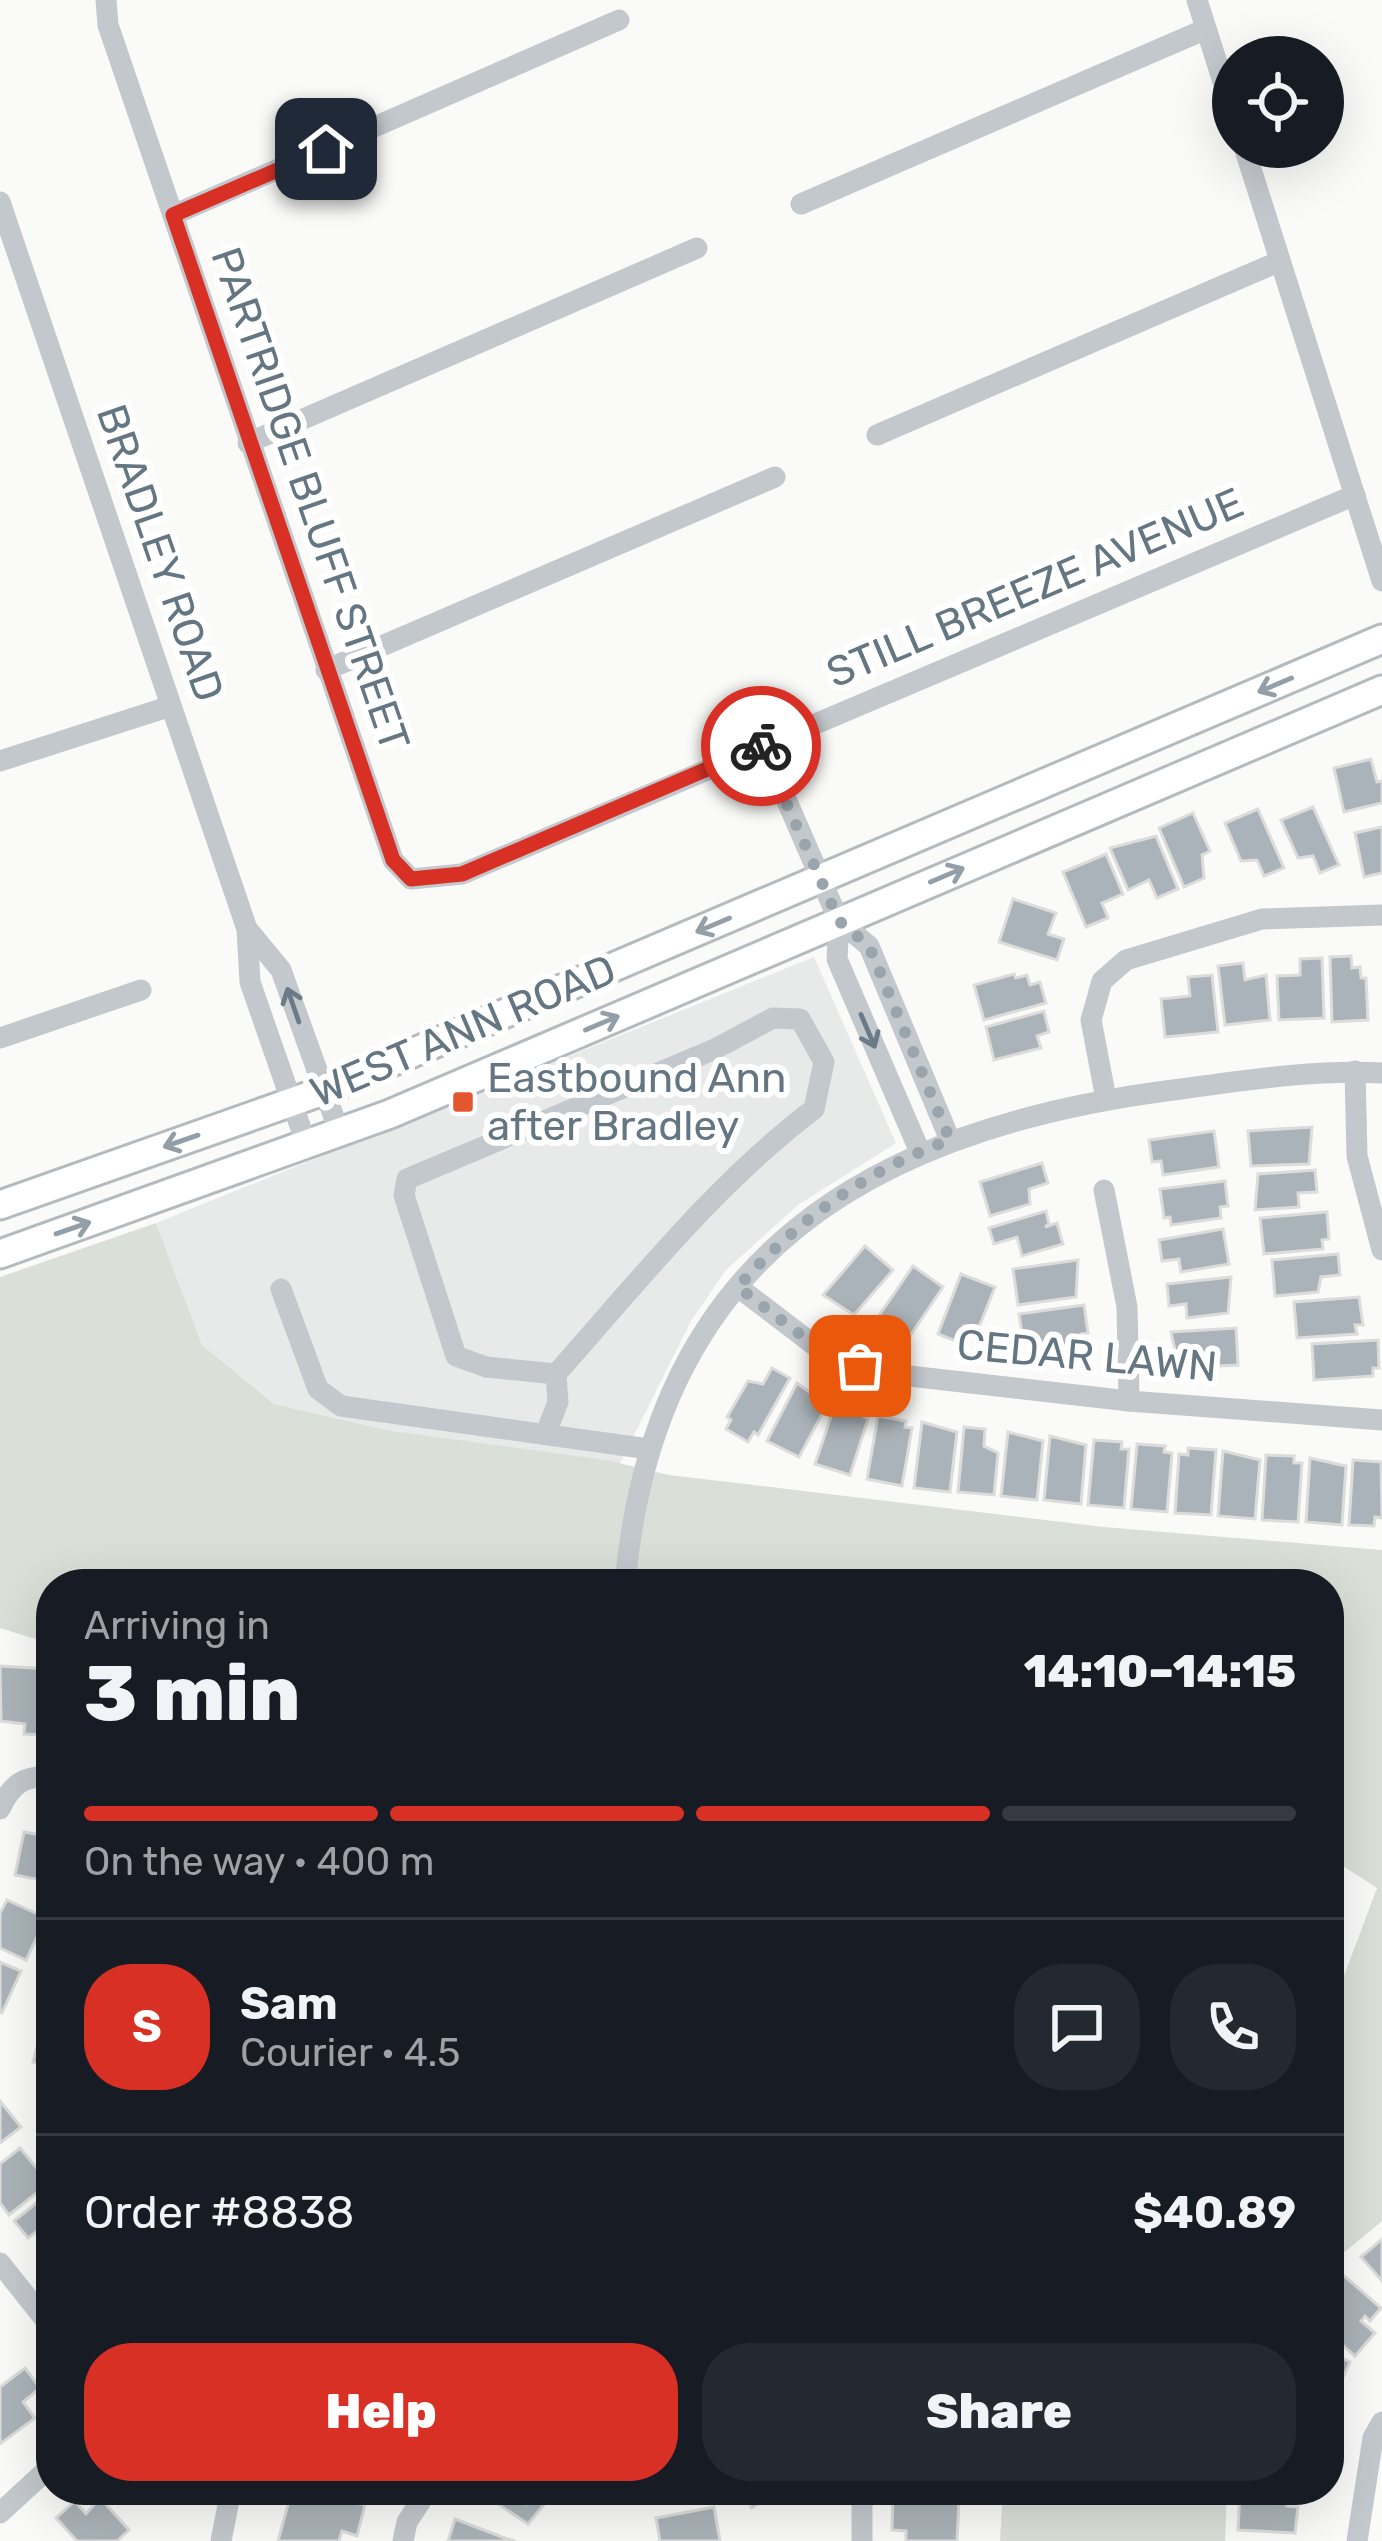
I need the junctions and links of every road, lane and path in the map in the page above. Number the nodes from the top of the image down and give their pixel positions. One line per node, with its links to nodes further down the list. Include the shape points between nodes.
1 (106, 0): 9 (street, PARTRIDGE BLUFF STREET)
2 (1197, 0): 4 (street)
3 (619, 20): 9 (street)
4 (1206, 29): 5 (street); 7 (street)
5 (1212, 48)
6 (1251, 168): 11 (street)
7 (801, 205)
8 (2, 215): 20 (street, BRADLEY ROAD)
9 (173, 215): 13 (street, PARTRIDGE BLUFF STREET)
10 (697, 248): 13 (street)
11 (1280, 261): 12 (street); 15 (street)
12 (877, 435)
13 (248, 442): 18 (street, PARTRIDGE BLUFF STREET)
14 (775, 477): 18 (street)
15 (1355, 495): 16 (street); 21 (street, STILL BREEZE AVENUE)
16 (1382, 581)
17 (1382, 639): 24 (main road, WEST ANN ROAD, one-way to 24)
18 (326, 670): 23 (street, PARTRIDGE BLUFF STREET, via 393,860)
19 (1382, 690): 26 (main road, WEST ANN ROAD, one-way to 19)
20 (171, 706): 22 (street); 27 (street, BRADLEY ROAD)
21 (763, 746): 23 (street, STILL BREEZE AVENUE, via 462,874); 24 (street)
22 (0, 761)
23 (411, 879)
24 (820, 879): 26 (street); 32 (main road, WEST ANN ROAD, one-way to 32)
25 (1382, 915): 33 (street, via 1262,919 1126,960 1102,980 1091,1020)
26 (839, 921): 35 (main road, WEST ANN ROAD, one-way to 26); 36 (street, via 869,946); 38 (street, one-way to 38, via 837,959)
27 (248, 929): 32 (street, BRADLEY ROAD, one-way to 27, via 281,970); 34 (street, BRADLEY ROAD, via 250,982)
28 (141, 990): 29 (street)
29 (0, 1038)
30 (1355, 1071): 31 (street); 33 (street); 41 (street, via 1357,1156)
31 (1382, 1072)
32 (323, 1091): 34 (main road, WEST ANN ROAD); 35 (street, BRADLEY ROAD)
33 (1106, 1099): 36 (street)
34 (291, 1102): 37 (street, BRADLEY ROAD); 40 (main road, WEST ANN ROAD, one-way to 40)
35 (340, 1134): 37 (main road, WEST ANN ROAD)
36 (950, 1140): 38 (street)
37 (307, 1146): 42 (main road, WEST ANN ROAD, one-way to 37)
38 (920, 1152): 43 (street, via 829,1203)
39 (1104, 1190): 46 (street, via 1127,1306)
40 (0, 1205)
41 (1382, 1250)
42 (0, 1254)
43 (738, 1287): 46 (street, CEDAR LAWN, via 814,1345 860,1366); 49 (street, via 683,1368)
44 (281, 1289): 48 (street, via 318,1389 332,1402)
45 (556, 1374): 45 (street, via 664,1253 814,1109 824,1062 800,1019 772,1018 406,1179 404,1196 456,1356); 48 (street, via 558,1402)
46 (1129, 1401): 47 (street, CEDAR LAWN)
47 (1382, 1420)
48 (546, 1433): 49 (street)
49 (649, 1449): 50 (street)
50 (628, 1569)
51 (36, 1778): 52 (street, via 10,1788)
52 (0, 1809)
53 (0, 2263): 54 (street)
54 (36, 2308)
55 (1382, 2422): 64 (street)
56 (36, 2480): 60 (street)
57 (228, 2505): 61 (street)
58 (418, 2505): 62 (street)
59 (862, 2505): 63 (street)
60 (0, 2513)
61 (220, 2541)
62 (403, 2541)
63 (862, 2541)
64 (1357, 2541)

